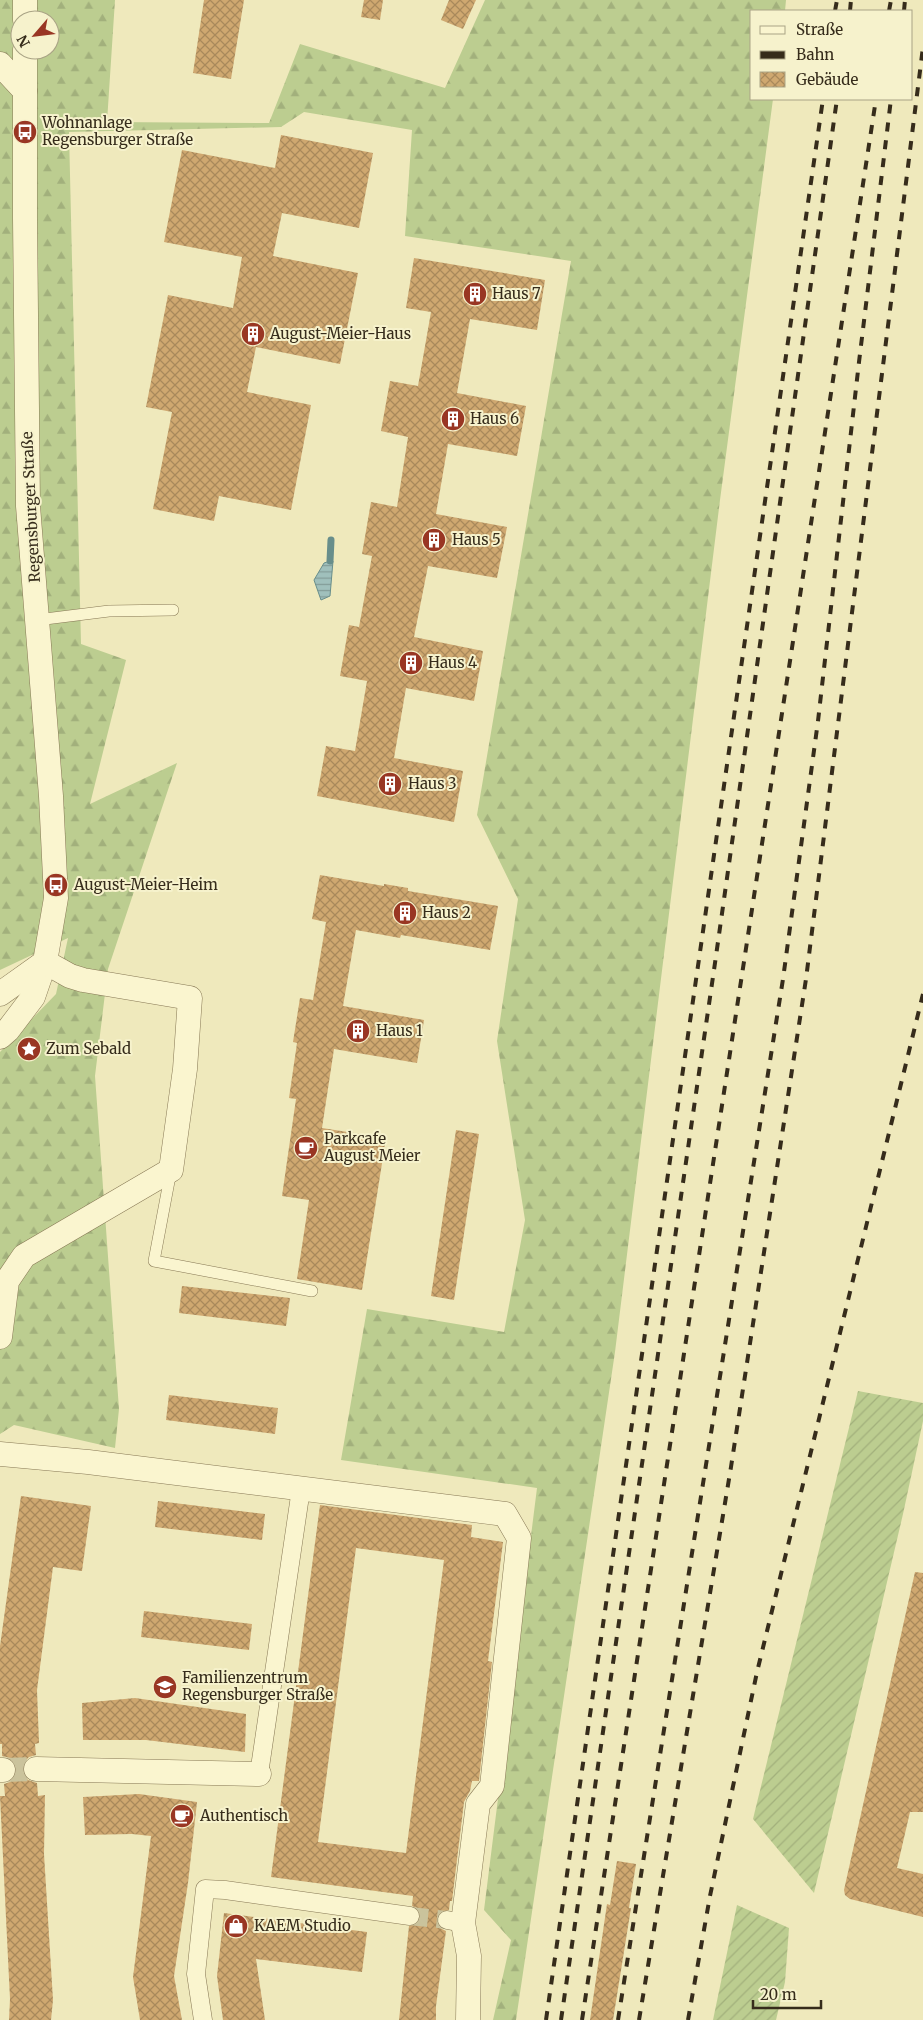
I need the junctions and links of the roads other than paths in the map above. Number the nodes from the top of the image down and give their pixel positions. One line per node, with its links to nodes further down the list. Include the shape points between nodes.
1 (25, 60): 3 (street, Regensburger Straße)
2 (0, 64): 3 (street)
3 (25, 91): 5 (street, Regensburger Straße, via 28,506)
4 (173, 610): 5 (lane, via 109,611)
5 (37, 620): 6 (street, Regensburger Straße, via 56,885)
6 (45, 962): 7 (street); 8 (street, Regensburger Straße, via 33,997); 9 (street, via 83,980 190,998 185,1069)
7 (0, 994)
8 (0, 1037)
9 (171, 1170): 10 (lane, via 154,1261); 11 (street, via 24,1256 7,1280)
10 (312, 1291)
11 (0, 1337)
12 (0, 1454): 13 (street)
13 (301, 1488): 15 (street); 18 (street, via 505,1514 519,1538 492,1786 478,1804 455,1921 469,1956)
14 (36, 1769): 15 (street)
15 (260, 1774)
16 (410, 1916): 17 (street, via 205,1889 196,1974)
17 (202, 2020)
18 (468, 2020)

